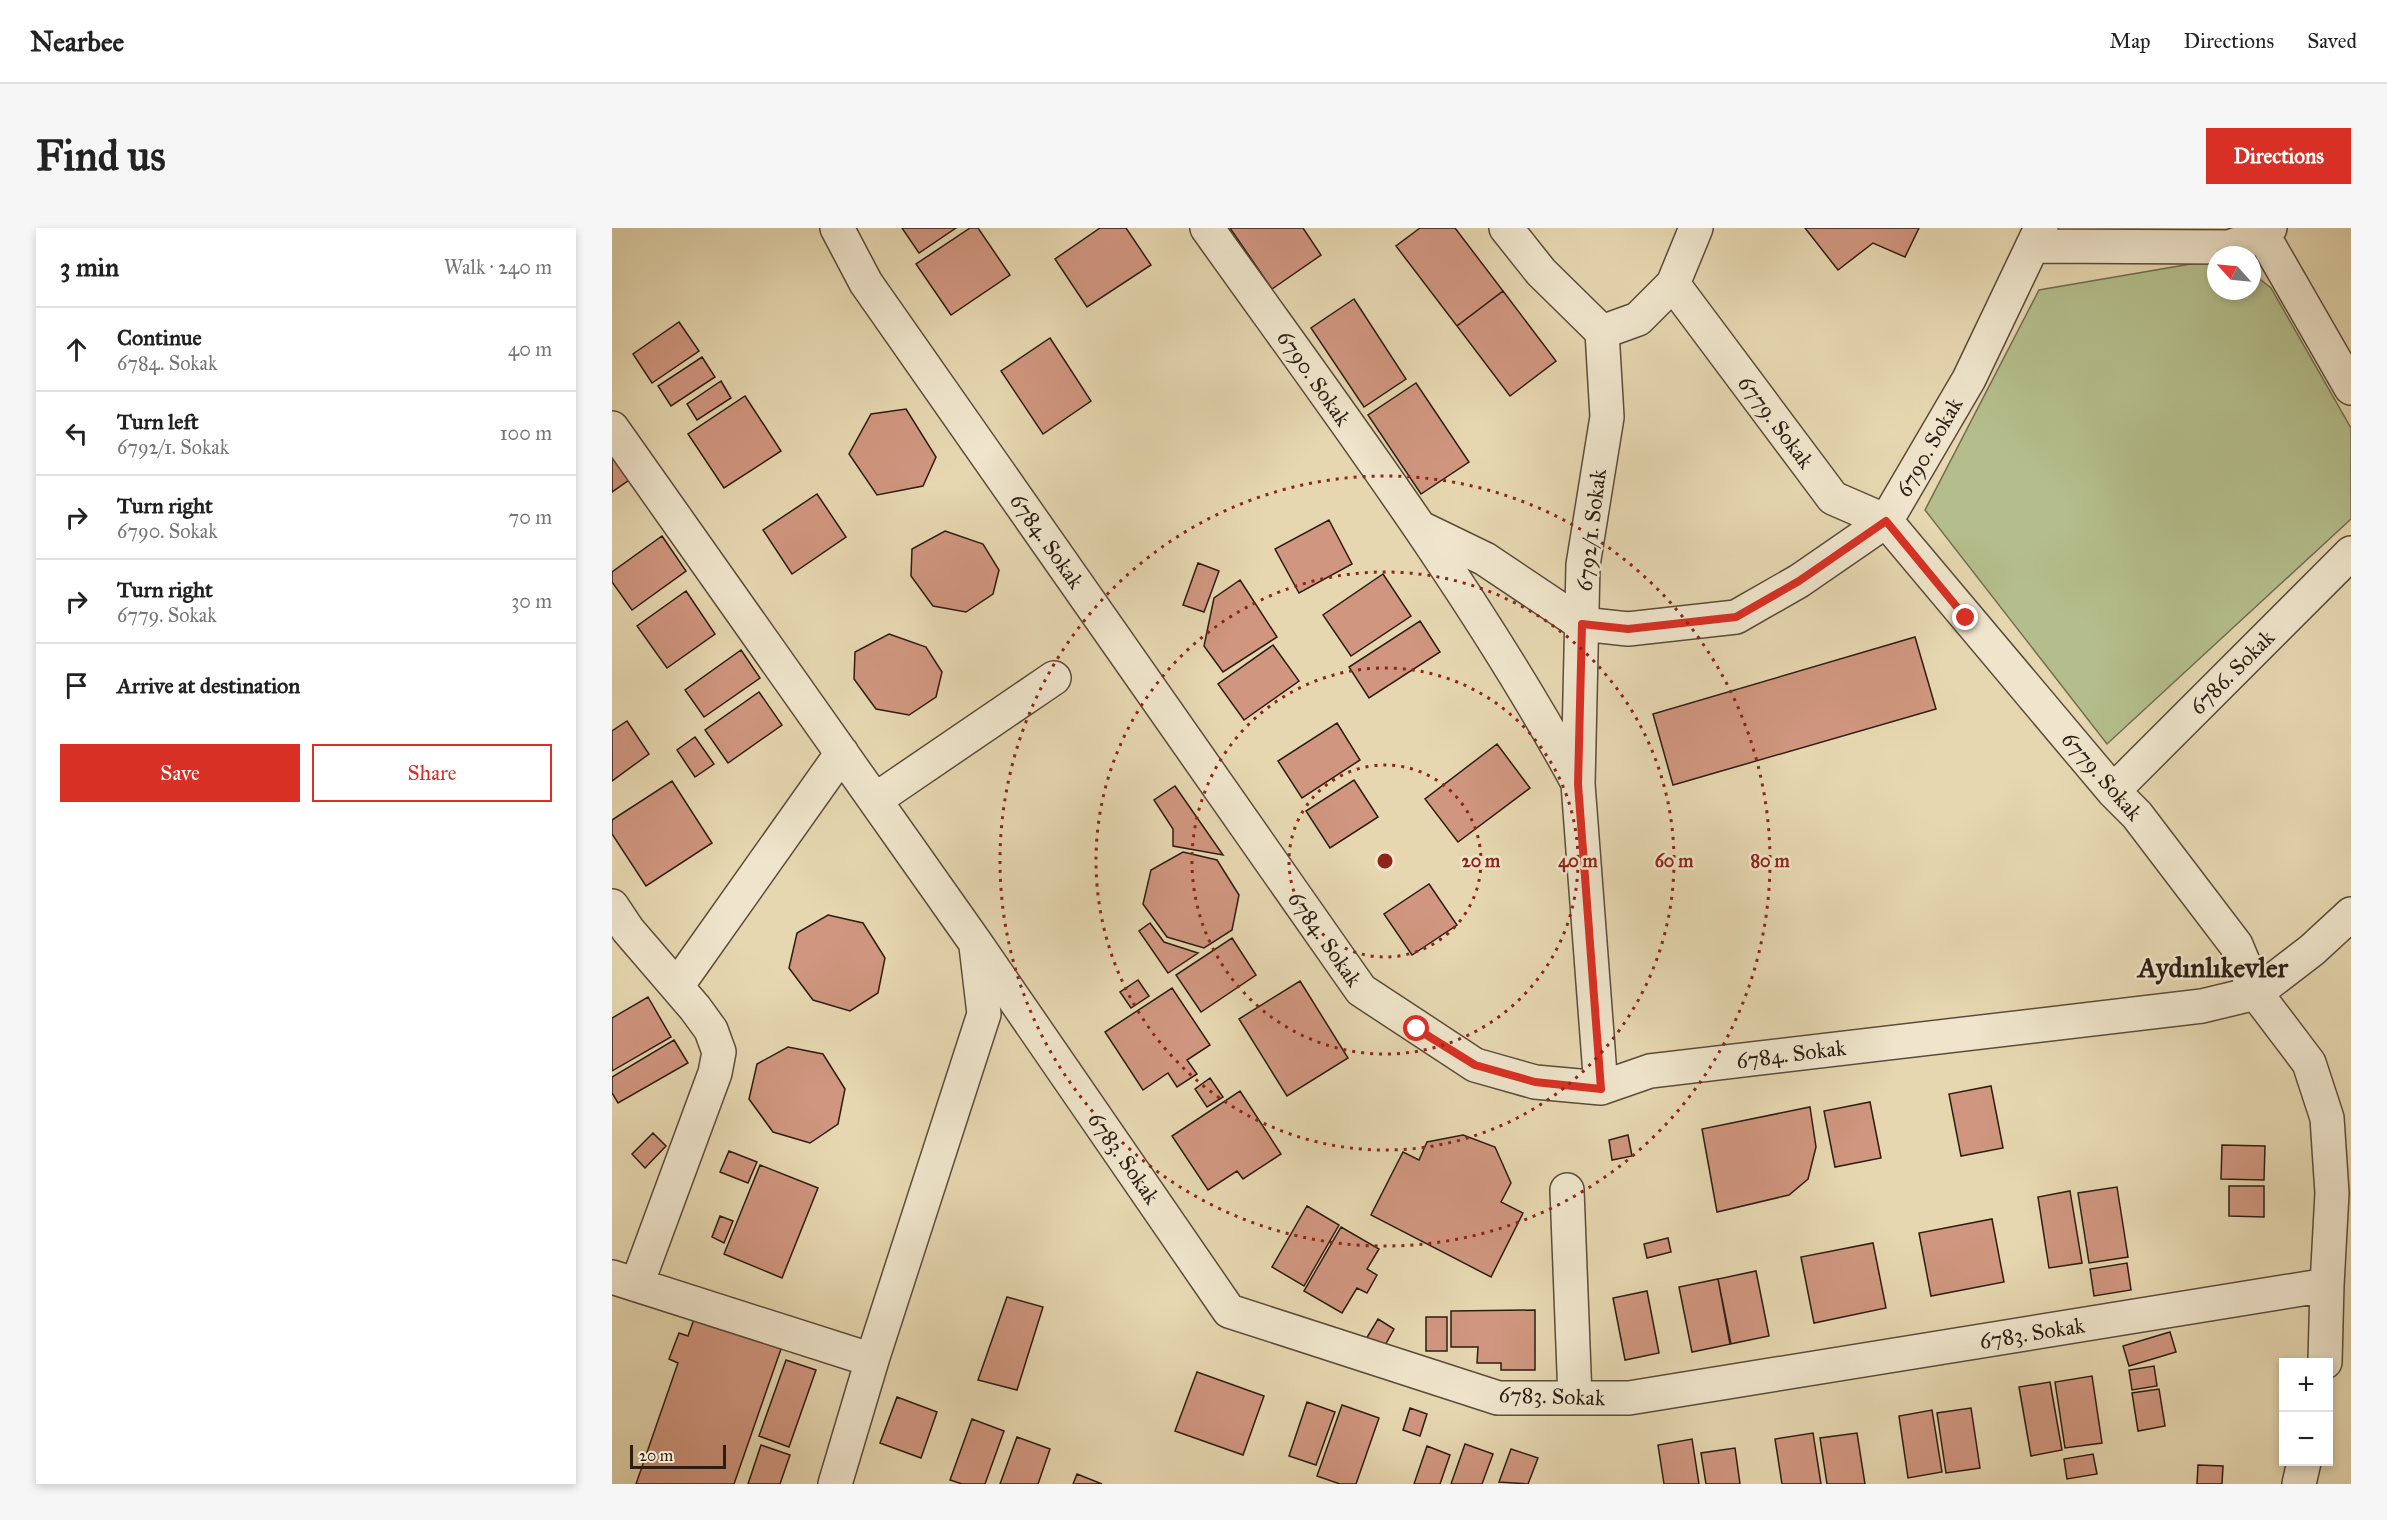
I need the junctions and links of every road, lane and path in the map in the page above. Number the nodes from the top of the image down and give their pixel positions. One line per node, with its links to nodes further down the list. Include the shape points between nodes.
1 (837, 228): 25 (street, 6784. Sokak, via 866,283 1360,990 1475,1065 1535,1082)
2 (1208, 228): 12 (street, 6790. Sokak)
3 (1506, 228): 8 (street, via 1541,272)
4 (1696, 228): 7 (street)
5 (2267, 231): 6 (street, via 2229,247); 9 (street)
6 (2038, 237): 11 (street, 6790. Sokak, via 1969,379)
7 (1673, 284): 8 (street, via 1638,319); 11 (street, 6779. Sokak, via 1833,498)
8 (1602, 332): 14 (street, 6792/1. Sokak, via 1607,417 1583,565)
9 (2351, 388)
10 (612, 428): 16 (street, 6783. Sokak)
11 (1886, 521): 14 (street, 6790. Sokak, via 1799,581 1736,617 1628,629); 18 (street, 6779. Sokak)
12 (1421, 528): 14 (street, 6790. Sokak, via 1485,559); 17 (street, 6790. Sokak, via 1539,712)
13 (2351, 553): 18 (street, 6786. Sokak)
14 (1582, 624): 17 (street, 6792/1. Sokak)
15 (1054, 678): 19 (street)
16 (842, 753): 19 (street, 6783. Sokak); 23 (street)
17 (1578, 784): 25 (street, 6792/1. Sokak)
18 (2113, 790): 24 (street, 6779. Sokak, via 2137,815 2236,945)
19 (875, 800): 22 (street, 6783. Sokak)
20 (612, 906): 23 (street)
21 (2351, 914): 24 (street, 6784. Sokak)
22 (975, 942): 31 (street, via 984,1014); 32 (street, 6783. Sokak, via 1230,1311 1498,1398)
23 (677, 986): 28 (street, via 711,1030 719,1052 715,1073)
24 (2256, 993): 25 (street, 6784. Sokak, via 2202,1006 1650,1071); 27 (street, 6779. Sokak, via 2309,1063 2327,1118)
25 (1601, 1089)
26 (1567, 1190): 32 (street)
27 (2342, 1191): 29 (street, 6779. Sokak)
28 (624, 1280): 31 (street)
29 (2327, 1285): 30 (street, 6779. Sokak); 32 (street, 6783. Sokak, via 1629,1398)
30 (2325, 1358)
31 (872, 1360): 34 (street)
32 (1575, 1398)
33 (2303, 1466): 35 (street)
34 (835, 1484)
35 (2299, 1484)

